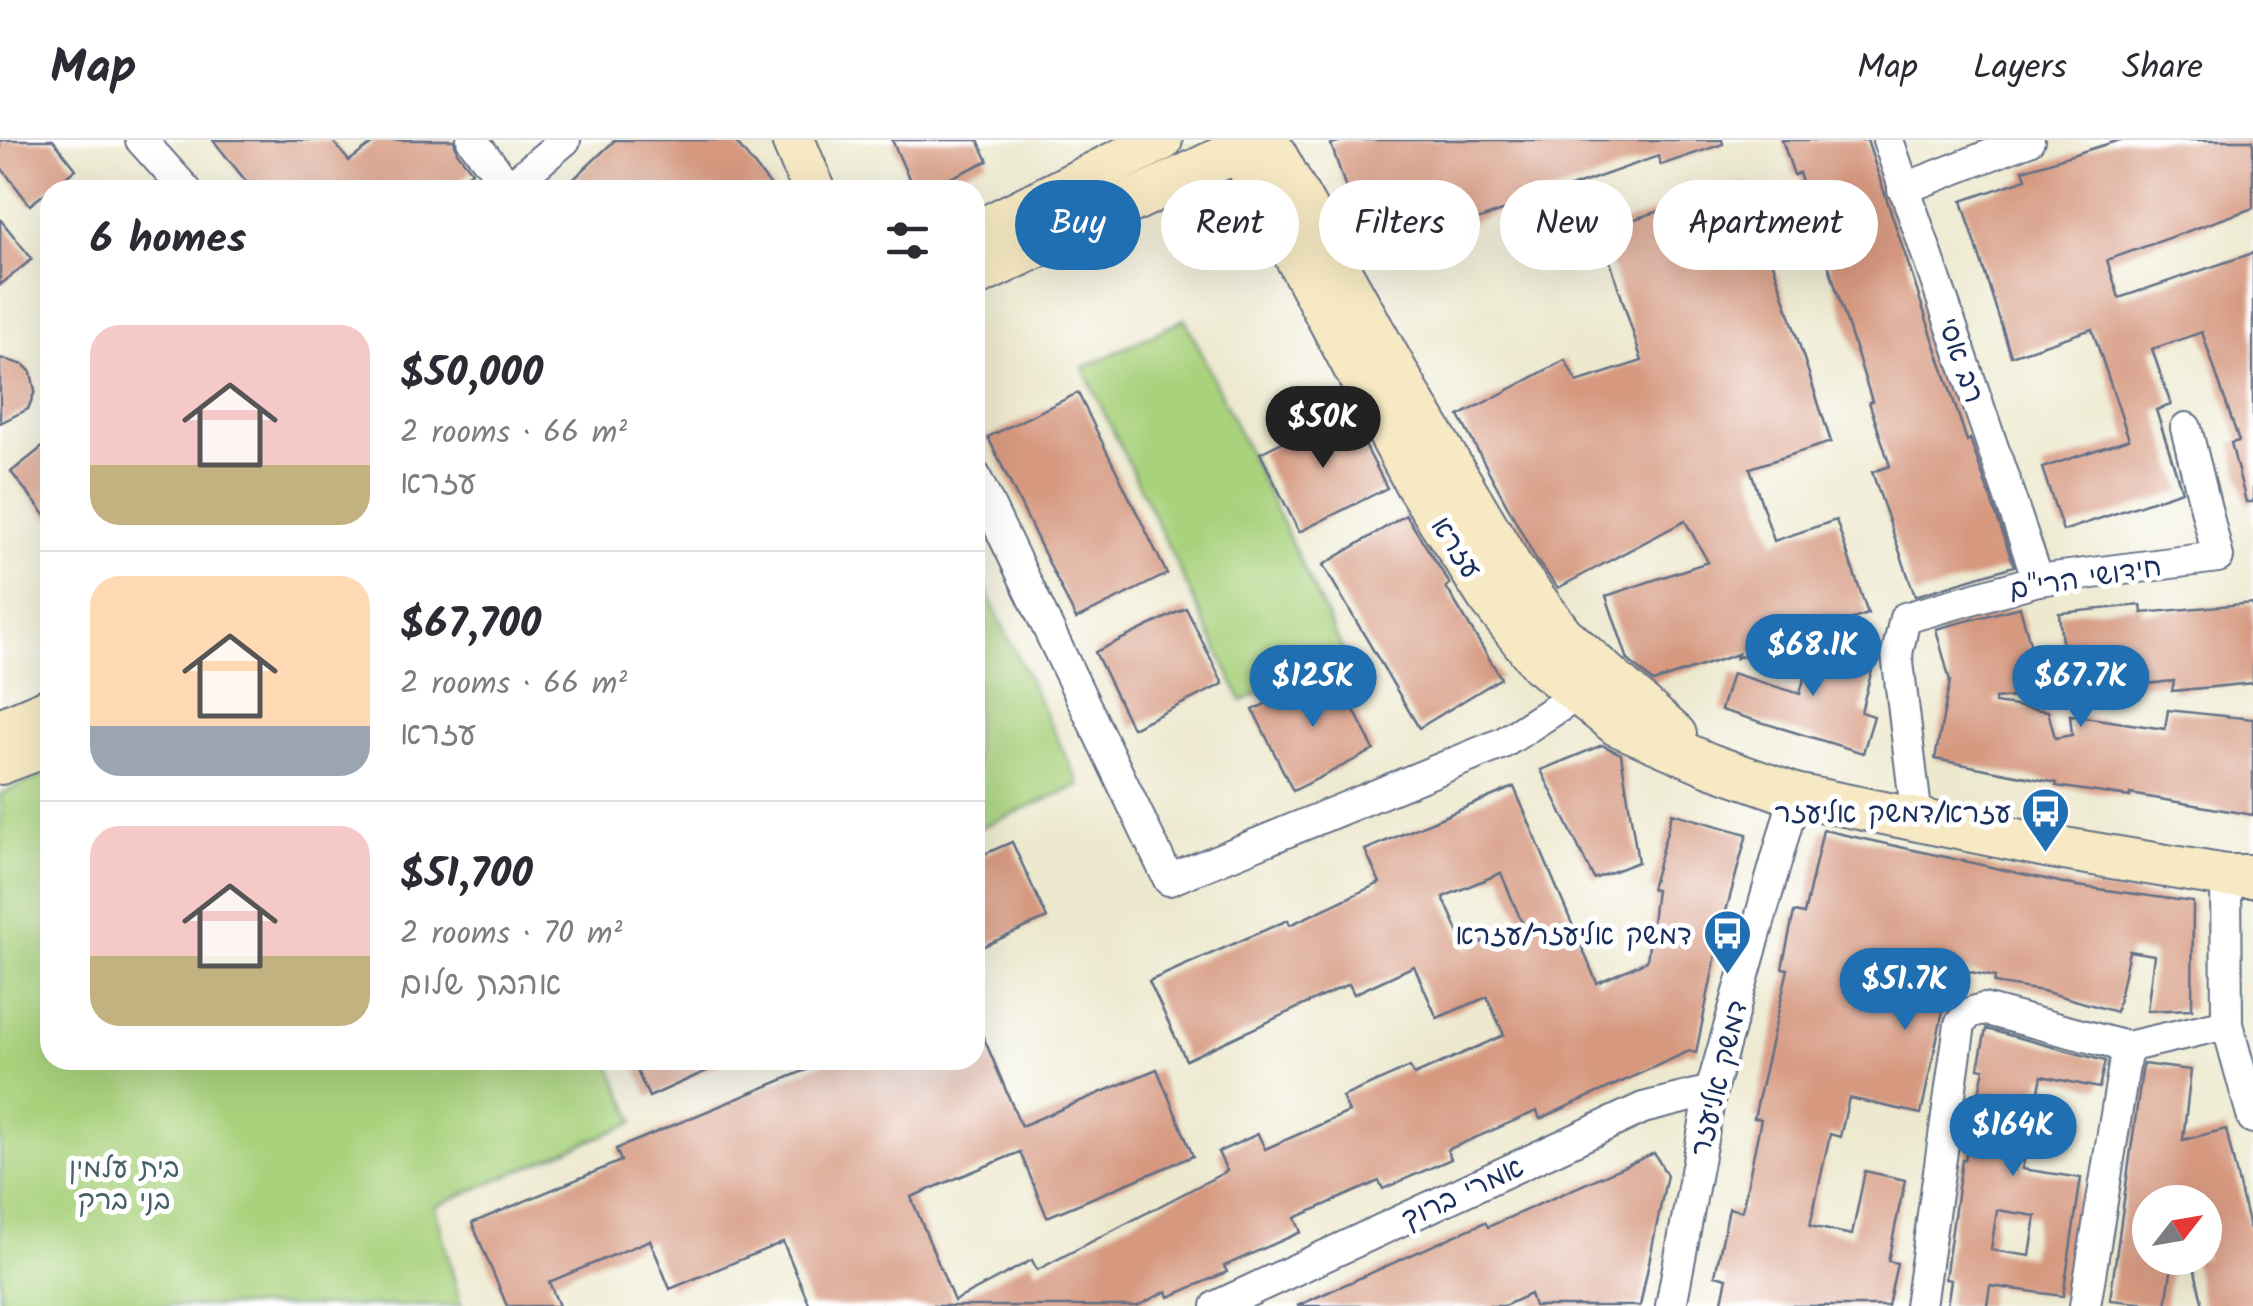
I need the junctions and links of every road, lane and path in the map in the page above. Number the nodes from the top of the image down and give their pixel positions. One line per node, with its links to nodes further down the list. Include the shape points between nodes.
1 (141, 140): 9 (street)
2 (472, 140): 10 (street)
3 (566, 140): 11 (street)
4 (793, 140): 12 (street)
5 (1161, 140): 14 (street)
6 (1888, 140): 13 (street, רב אסי)
7 (2029, 140): 13 (street)
8 (1251, 142): 15 (street); 19 (street, עזרא, via 1416,484 1540,664); 24 (street, עזרא, via 1512,569 1562,635)
9 (177, 180)
10 (501, 180)
11 (518, 180)
12 (810, 180)
13 (1904, 188): 18 (street, רב אסי)
14 (985, 228)
15 (985, 271)
16 (2186, 428): 18 (street, חידושי הרי"ם, via 2218,557)
17 (985, 497): 19 (street, via 1170,880 1503,743)
18 (2038, 580): 26 (street, חידושי הרי"ם, via 1906,618 1897,654)
19 (1578, 694): 24 (street, עזרא, via 1618,726)
20 (40, 713): 21 (street)
21 (0, 730)
22 (40, 748): 23 (street)
23 (0, 763)
24 (1710, 765): 25 (street, עזרא)
25 (1795, 795): 26 (street, עזרא); 30 (street, דמשק אליעזר)
26 (1917, 819): 27 (street, עזרא)
27 (2240, 876): 28 (street)
28 (2227, 1024): 29 (street); 31 (street)
29 (2127, 1046): 34 (street, via 1983,1009 1960,1024); 35 (street)
30 (1711, 1091): 32 (street, אמרי ברוך, via 1642,1108); 33 (street, דמשק אליעזר)
31 (2253, 1118)
32 (1217, 1306)
33 (1671, 1306)
34 (1920, 1306)
35 (2085, 1306)

